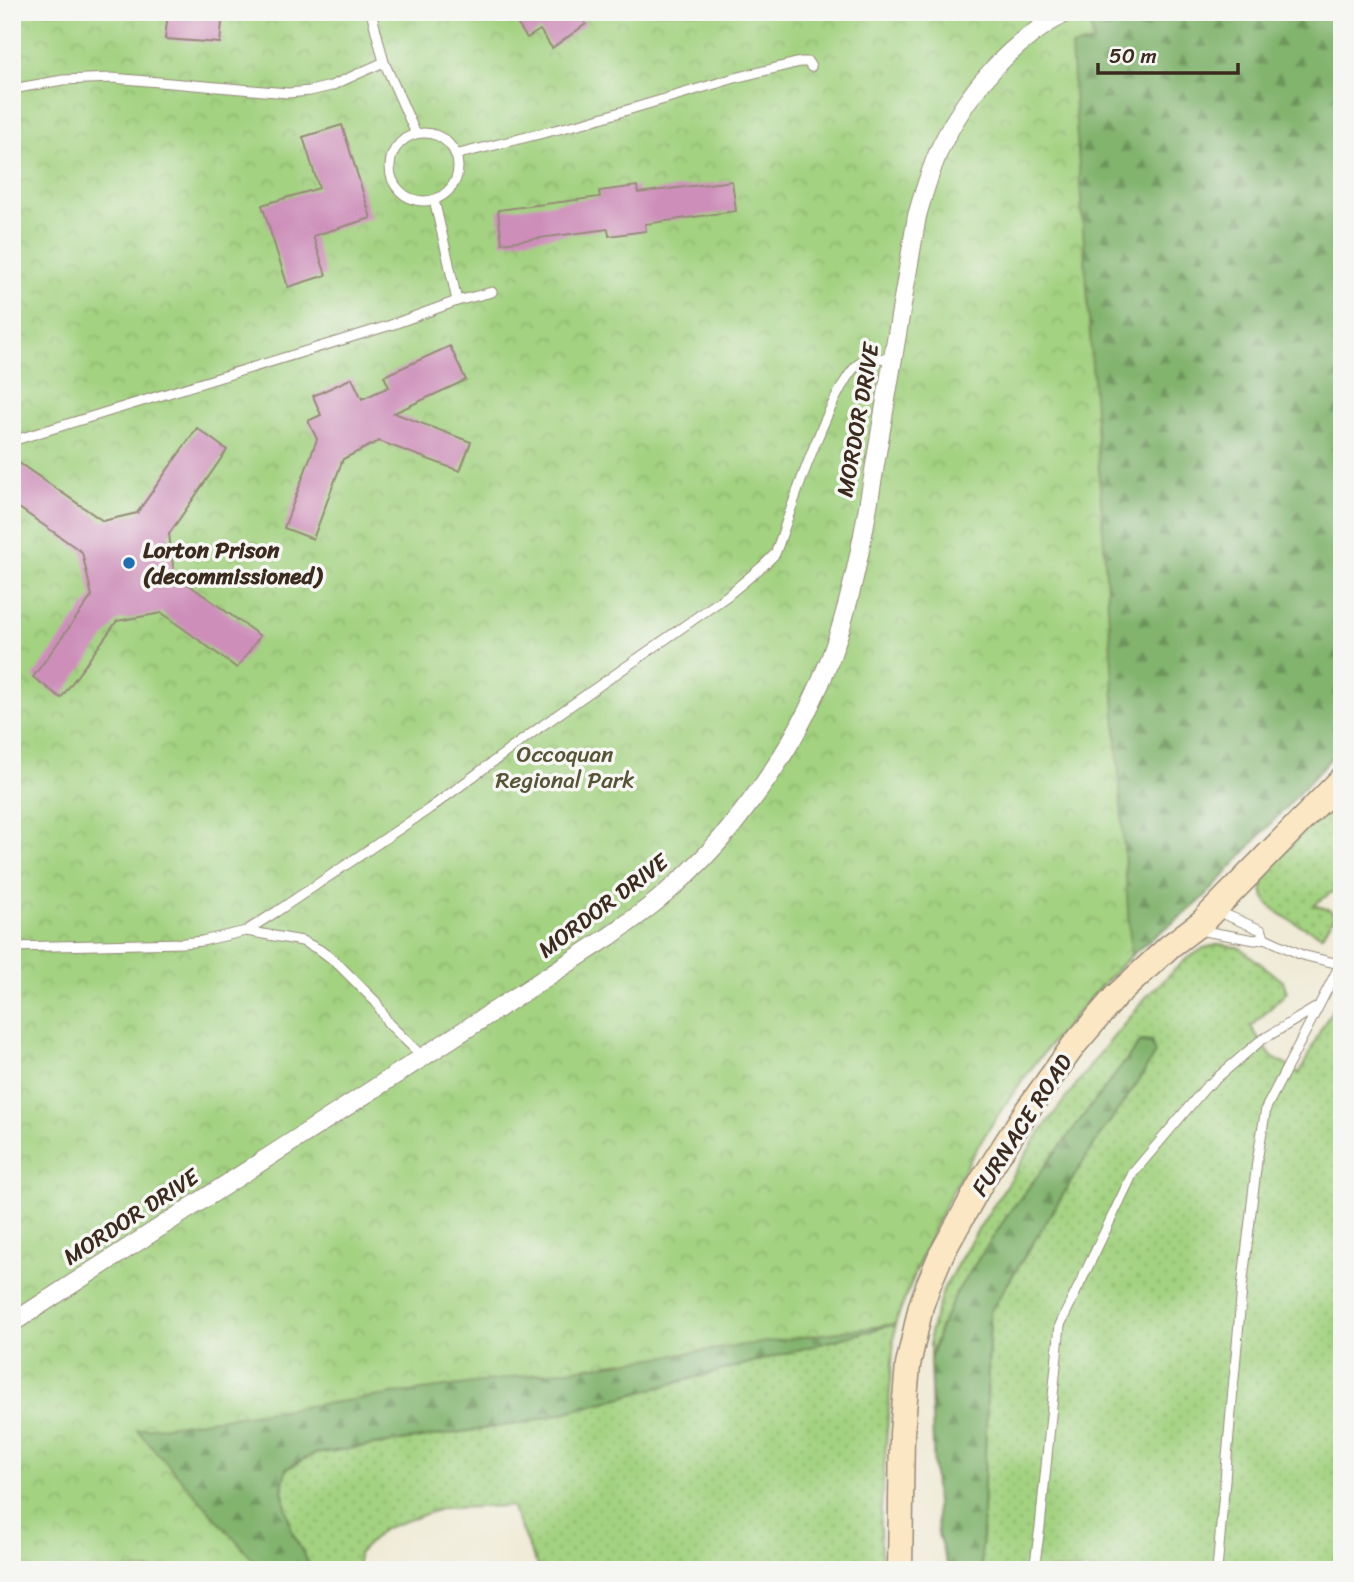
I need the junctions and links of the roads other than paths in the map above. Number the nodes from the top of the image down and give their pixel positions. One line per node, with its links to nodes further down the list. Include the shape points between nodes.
1 (371, 12): 3 (lane)
2 (1067, 12): 11 (street, MORDOR DRIVE, via 1004,57 967,101 942,145 917,216)
3 (384, 62): 5 (lane, via 331,86 288,93 112,78); 6 (lane)
4 (811, 67): 7 (lane, via 800,62)
5 (12, 89)
6 (416, 134): 7 (lane, via 444,139); 8 (lane, via 406,138 392,155 391,176 403,194)
7 (455, 155): 8 (lane, via 457,177 444,195)
8 (434, 200): 10 (lane)
9 (492, 292): 10 (lane)
10 (457, 301): 12 (lane, via 391,326)
11 (893, 359): 16 (lane, via 866,359 851,370 817,440 775,554 764,565 429,809); 21 (street, MORDOR DRIVE, via 848,603 816,691 772,771 724,836 664,895 610,936)
12 (12, 441)
13 (1342, 779): 14 (main road, FURNACE ROAD)
14 (1213, 910): 15 (main road, FURNACE ROAD); 17 (lane, via 1261,930)
15 (1192, 929): 17 (lane); 23 (main road, FURNACE ROAD, via 1116,996 1074,1045 1028,1109 941,1255 921,1306 908,1365)
16 (246, 931): 18 (lane, via 184,943); 21 (lane, via 320,950 376,1002 388,1023)
17 (1265, 938): 19 (lane, via 1302,955)
18 (12, 947)
19 (1340, 962): 20 (lane)
20 (1317, 1007): 24 (lane, via 1260,1041 1205,1088 1133,1173 1060,1325); 25 (lane, via 1266,1108 1241,1288)
21 (423, 1057): 22 (street, MORDOR DRIVE)
22 (12, 1323)
23 (900, 1570)
24 (1034, 1570)
25 (1217, 1570)

